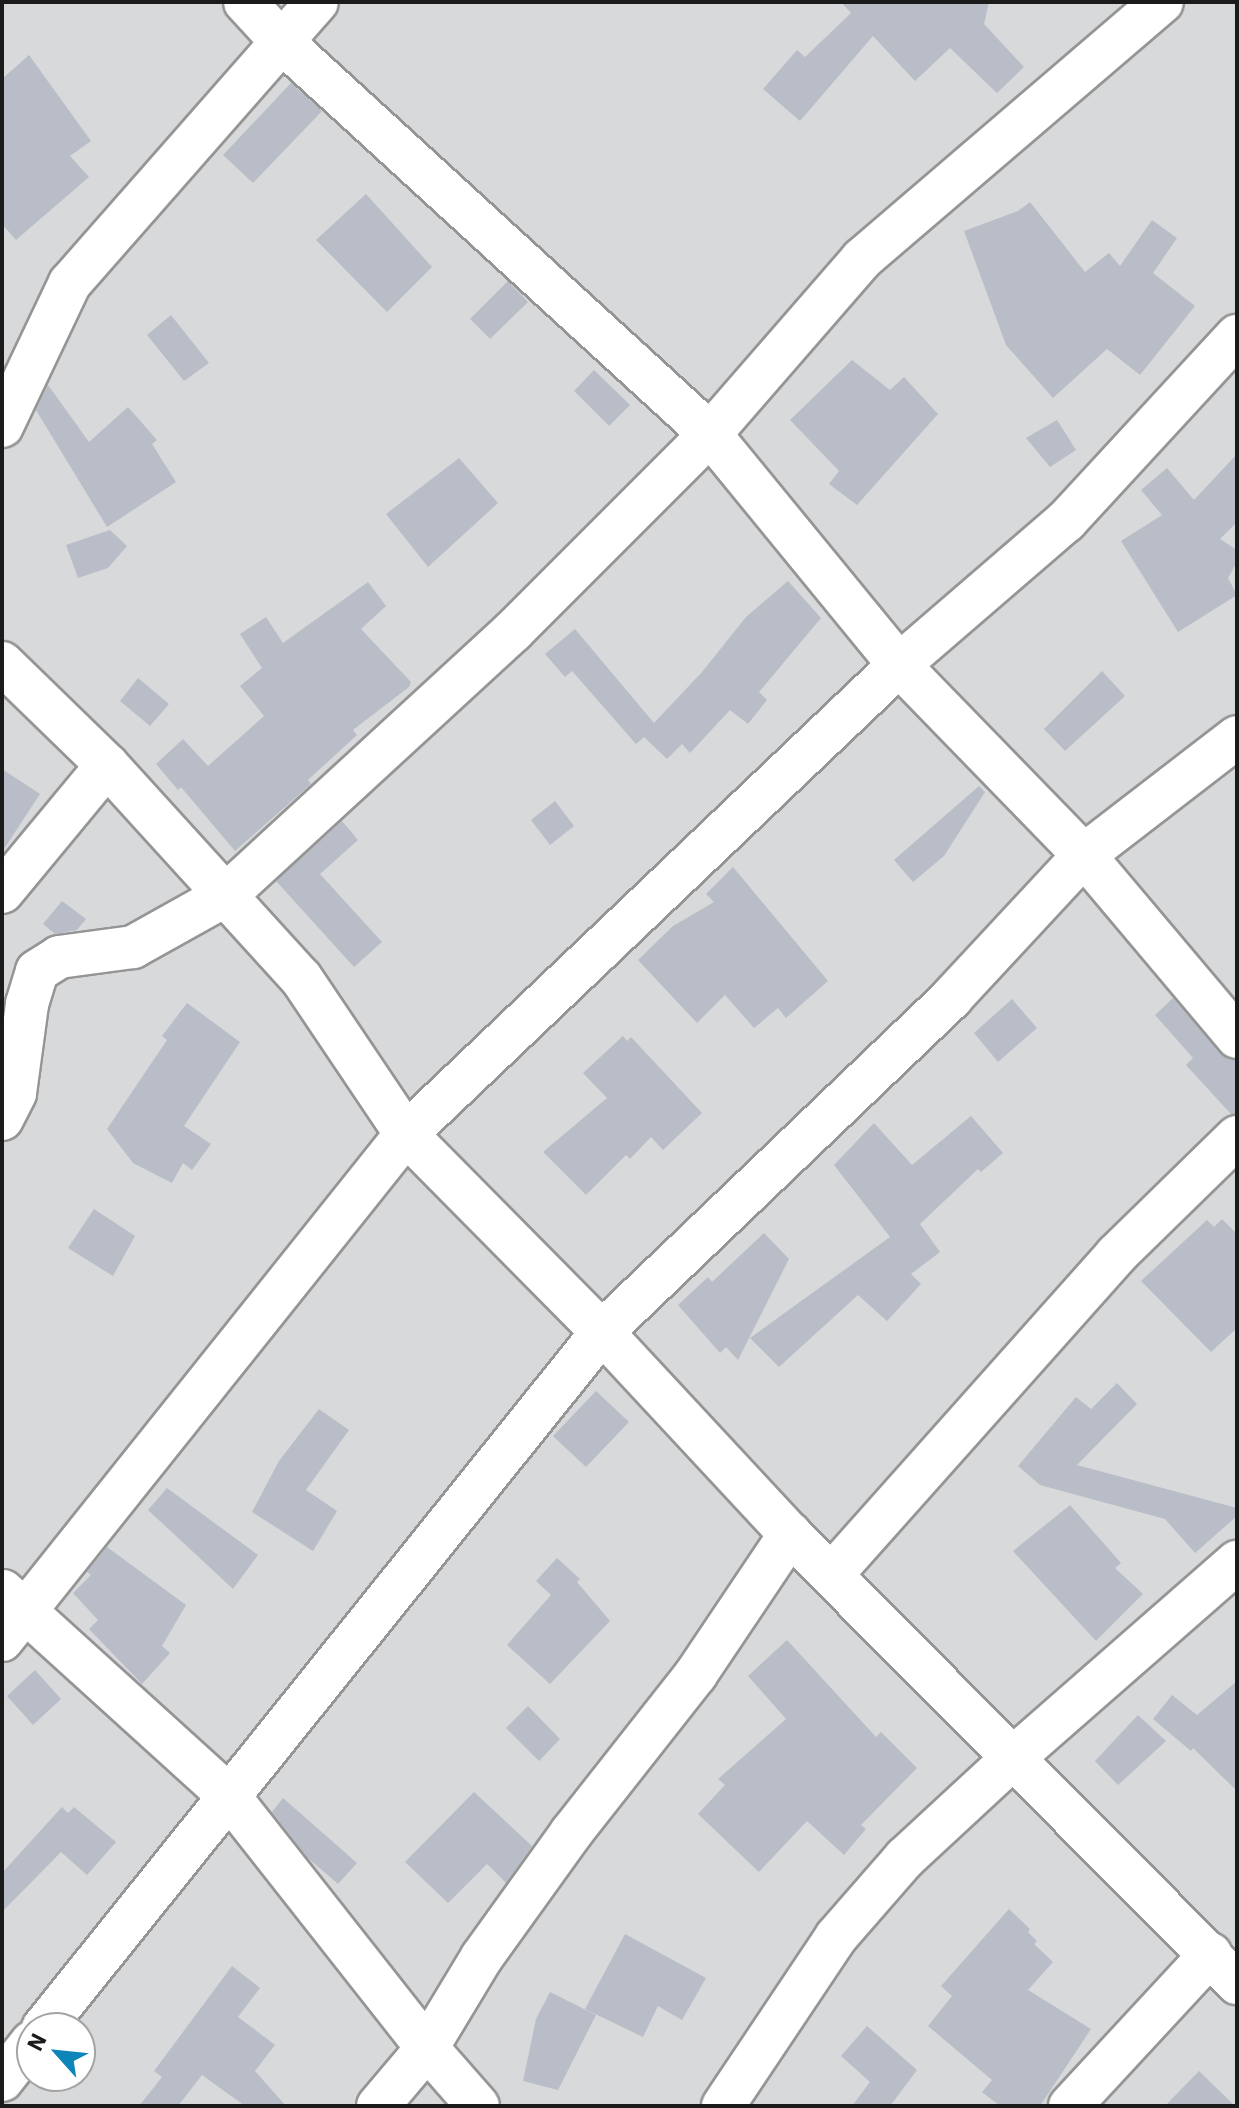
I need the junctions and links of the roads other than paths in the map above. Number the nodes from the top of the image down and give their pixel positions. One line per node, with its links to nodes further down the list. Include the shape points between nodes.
1 (245, 2): 4 (street)
2 (317, 2): 4 (street)
3 (1162, 2): 7 (street, via 862,259)
4 (281, 41): 6 (street, via 70,283); 7 (street)
5 (1237, 336): 9 (street, via 1066,521)
6 (2, 426)
7 (710, 434): 9 (street); 14 (street, via 513,631)
8 (2, 663): 11 (street)
9 (899, 665): 12 (street); 17 (street)
10 (1237, 737): 12 (street)
11 (107, 765): 13 (street); 14 (street)
12 (1084, 855): 15 (street); 19 (street, via 952,997)
13 (2, 892)
14 (226, 895): 16 (street, via 133,947 59,957 37,971 15,1093); 17 (street, via 301,978)
15 (1237, 1037)
16 (2, 1119)
17 (406, 1134): 19 (street); 23 (street)
18 (1237, 1137): 22 (street, via 1116,1255)
19 (602, 1332): 20 (street); 25 (street)
20 (790, 1534): 22 (street); 28 (street, via 696,1674 482,1957)
21 (1237, 1562): 24 (street)
22 (833, 1573): 24 (street)
23 (10, 1613): 25 (street)
24 (1013, 1758): 26 (street); 33 (street, via 905,1858 836,1937)
25 (228, 1795): 27 (street); 28 (street)
26 (1224, 1968): 34 (street)
27 (56, 2012)
28 (427, 2048): 31 (street); 32 (street)
29 (16, 2062): 30 (street)
30 (2, 2080)
31 (378, 2106)
32 (478, 2106)
33 (723, 2106)
34 (1070, 2106)

